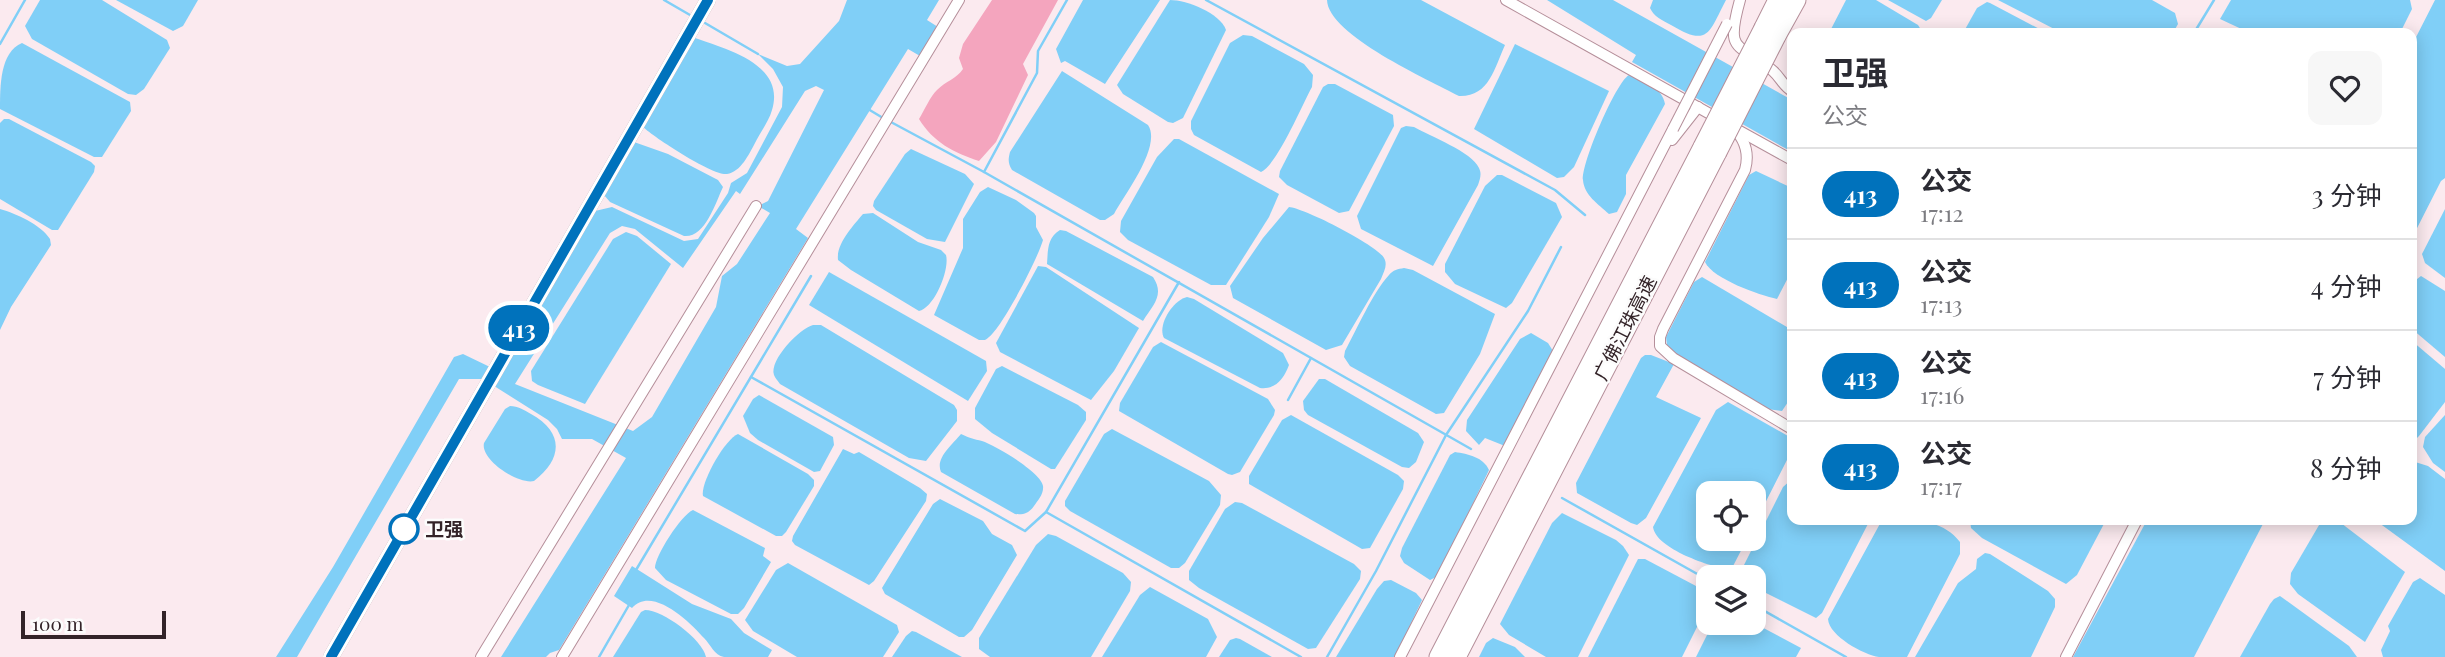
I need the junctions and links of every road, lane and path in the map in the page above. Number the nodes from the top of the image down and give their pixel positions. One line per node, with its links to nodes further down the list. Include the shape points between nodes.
1 (708, 0): 17 (street)
2 (959, 0): 19 (street)
3 (1506, 0): 9 (street)
4 (1739, 0): 8 (street, via 1735,40 1741,51 1772,69); 13 (street, bridge)
5 (1778, 0): 7 (highway, 广佛江珠高速)
6 (1796, 0): 7 (highway, 广佛江珠高速)
7 (1770, 32): 11 (highway, 广佛江珠高速, bridge)
8 (1787, 88)
9 (1698, 107): 10 (street); 13 (street)
10 (1730, 125): 12 (street); 15 (street, via 1746,148 1745,170 1663,329 1661,346 1673,358)
11 (1710, 149): 21 (highway, 广佛江珠高速); 22 (highway, 广佛江珠高速)
12 (1787, 157)
13 (1657, 159): 20 (street)
14 (755, 206): 18 (street)
15 (1787, 426)
16 (2135, 525): 23 (street)
17 (331, 657)
18 (481, 657)
19 (562, 657)
20 (1400, 657)
21 (1439, 657)
22 (1456, 657)
23 (2066, 657)

